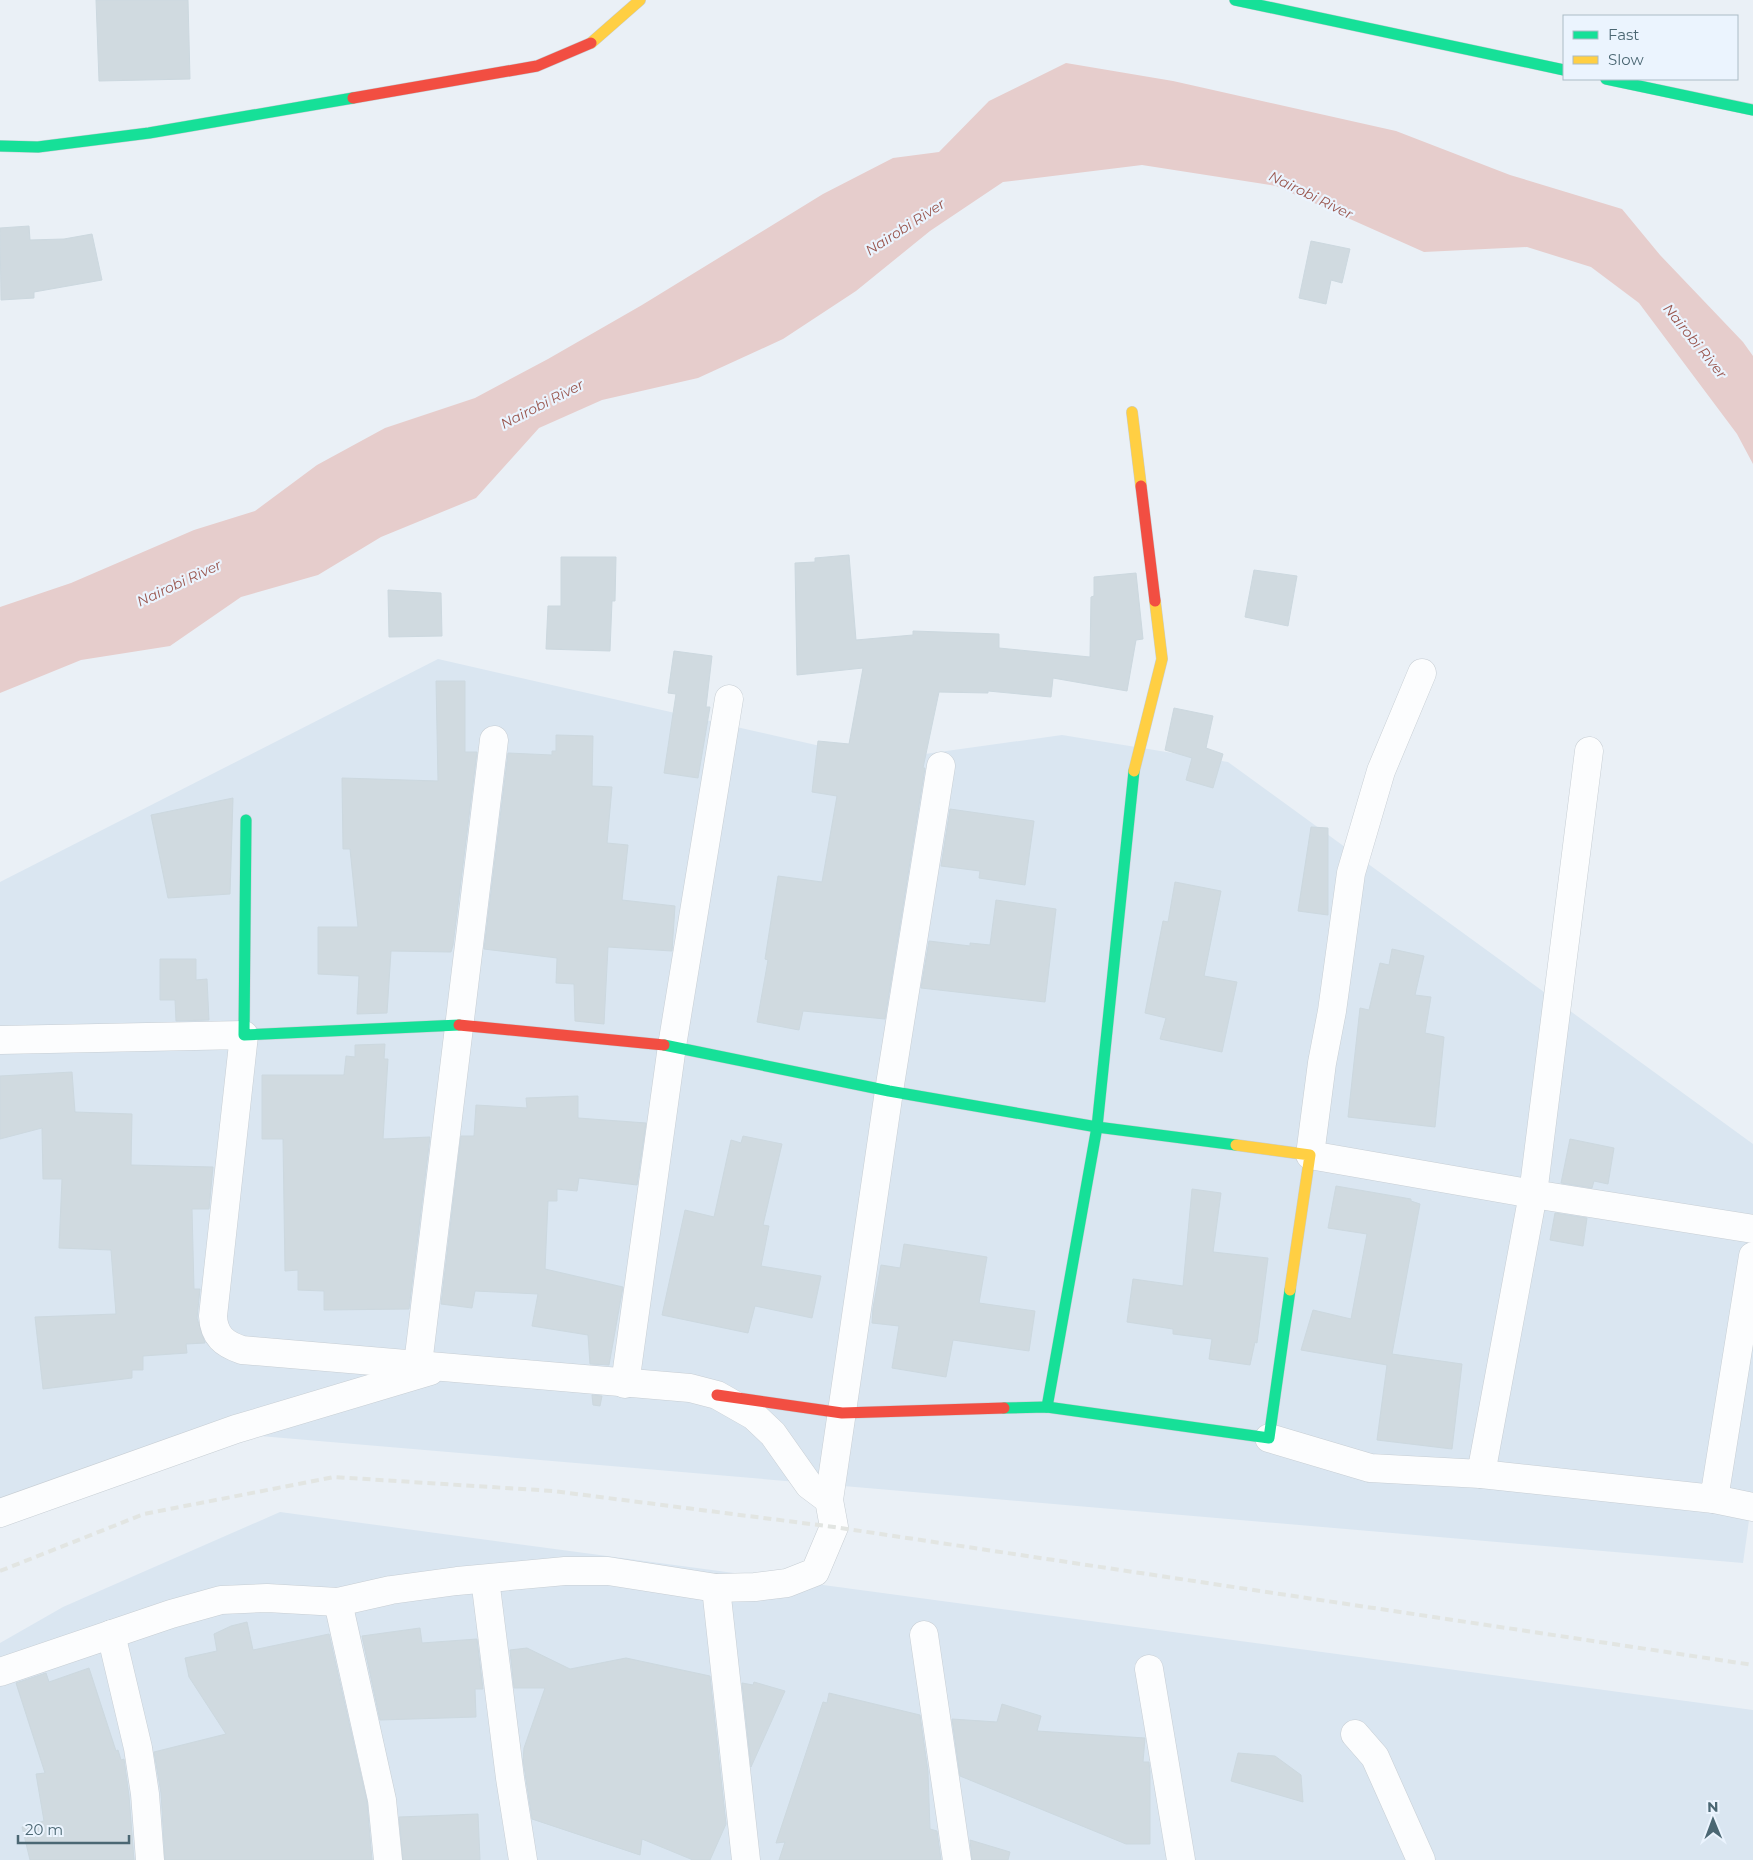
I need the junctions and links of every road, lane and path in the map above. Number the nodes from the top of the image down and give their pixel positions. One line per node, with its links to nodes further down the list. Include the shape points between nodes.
1 (640, 0): 6 (street, via 591,43 537,66 149,133 38,147)
2 (1235, 0): 3 (street)
3 (1563, 70)
4 (1611, 80): 5 (street)
5 (1753, 110)
6 (0, 146)
7 (1132, 412): 19 (street, via 1162,659 1135,761)
8 (1422, 673): 20 (street, via 1381,772 1352,873)
9 (729, 699): 17 (street)
10 (494, 740): 14 (street)
11 (1589, 750): 21 (street)
12 (941, 766): 18 (street)
13 (246, 820): 15 (street)
14 (460, 1026): 15 (street); 17 (street); 24 (street)
15 (244, 1035): 16 (street); 24 (street, via 214,1328 220,1338 242,1350)
16 (0, 1040)
17 (672, 1046): 18 (street); 26 (street)
18 (889, 1091): 19 (street); 29 (street)
19 (1097, 1127): 20 (street); 28 (street)
20 (1310, 1155): 21 (street); 30 (street)
21 (1533, 1194): 22 (street); 31 (street)
22 (1753, 1229)
23 (1753, 1256): 32 (street)
24 (418, 1364): 25 (street)
25 (446, 1366): 26 (street); 35 (street, via 236,1429)
26 (625, 1384): 27 (street, via 690,1388)
27 (716, 1394): 29 (street); 33 (street, via 754,1416 767,1428 809,1485)
28 (1048, 1407): 29 (street); 30 (street)
29 (842, 1413): 33 (street)
30 (1269, 1438): 31 (street, via 1370,1468)
31 (1481, 1474): 32 (street)
32 (1714, 1498): 34 (street)
33 (830, 1500): 37 (street, via 834,1528 815,1572 788,1583)
34 (1753, 1507)
35 (0, 1513)
36 (485, 1579): 37 (street, via 565,1571 608,1571); 38 (street, via 390,1590); 46 (street)
37 (716, 1588): 47 (street)
38 (338, 1602): 39 (street, via 267,1598 221,1600); 45 (street, via 382,1800)
39 (111, 1634): 42 (street); 44 (street, via 138,1748)
40 (924, 1635): 48 (street)
41 (1149, 1669): 49 (street)
42 (0, 1672)
43 (1355, 1734): 50 (street, via 1375,1756)
44 (150, 1860)
45 (388, 1860)
46 (523, 1860)
47 (746, 1860)
48 (958, 1860)
49 (1181, 1860)
50 (1421, 1860)

